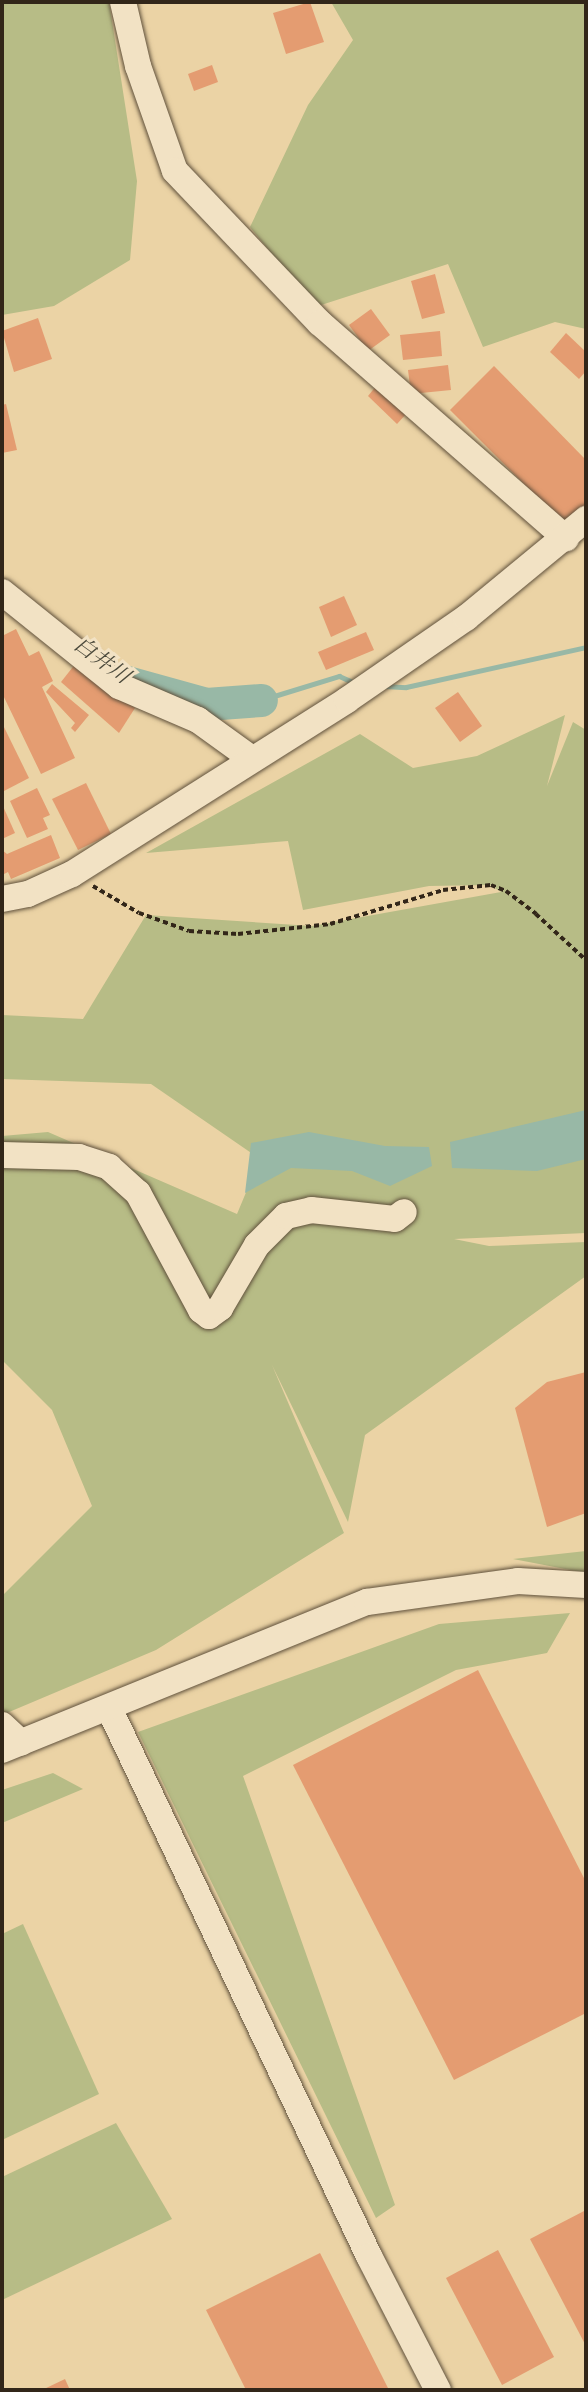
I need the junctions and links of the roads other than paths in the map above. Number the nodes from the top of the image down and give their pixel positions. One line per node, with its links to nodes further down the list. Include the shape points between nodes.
1 (123, 2): 3 (street, via 138,66 175,171 320,323)
2 (586, 519): 3 (street)
3 (566, 538): 5 (street, via 466,618)
4 (2, 592): 5 (street, via 119,686 198,720)
5 (252, 759): 6 (street, via 72,874 28,894)
6 (2, 899)
7 (2, 1155): 8 (street, via 79,1157 109,1167 138,1193 201,1310 209,1316 220,1308 257,1245 286,1216 311,1210 396,1219)
8 (404, 1212)
9 (586, 1585): 10 (street, via 518,1581 367,1602)
10 (109, 1708): 11 (street); 12 (street, via 369,2256)
11 (8, 1739)
12 (438, 2390)

